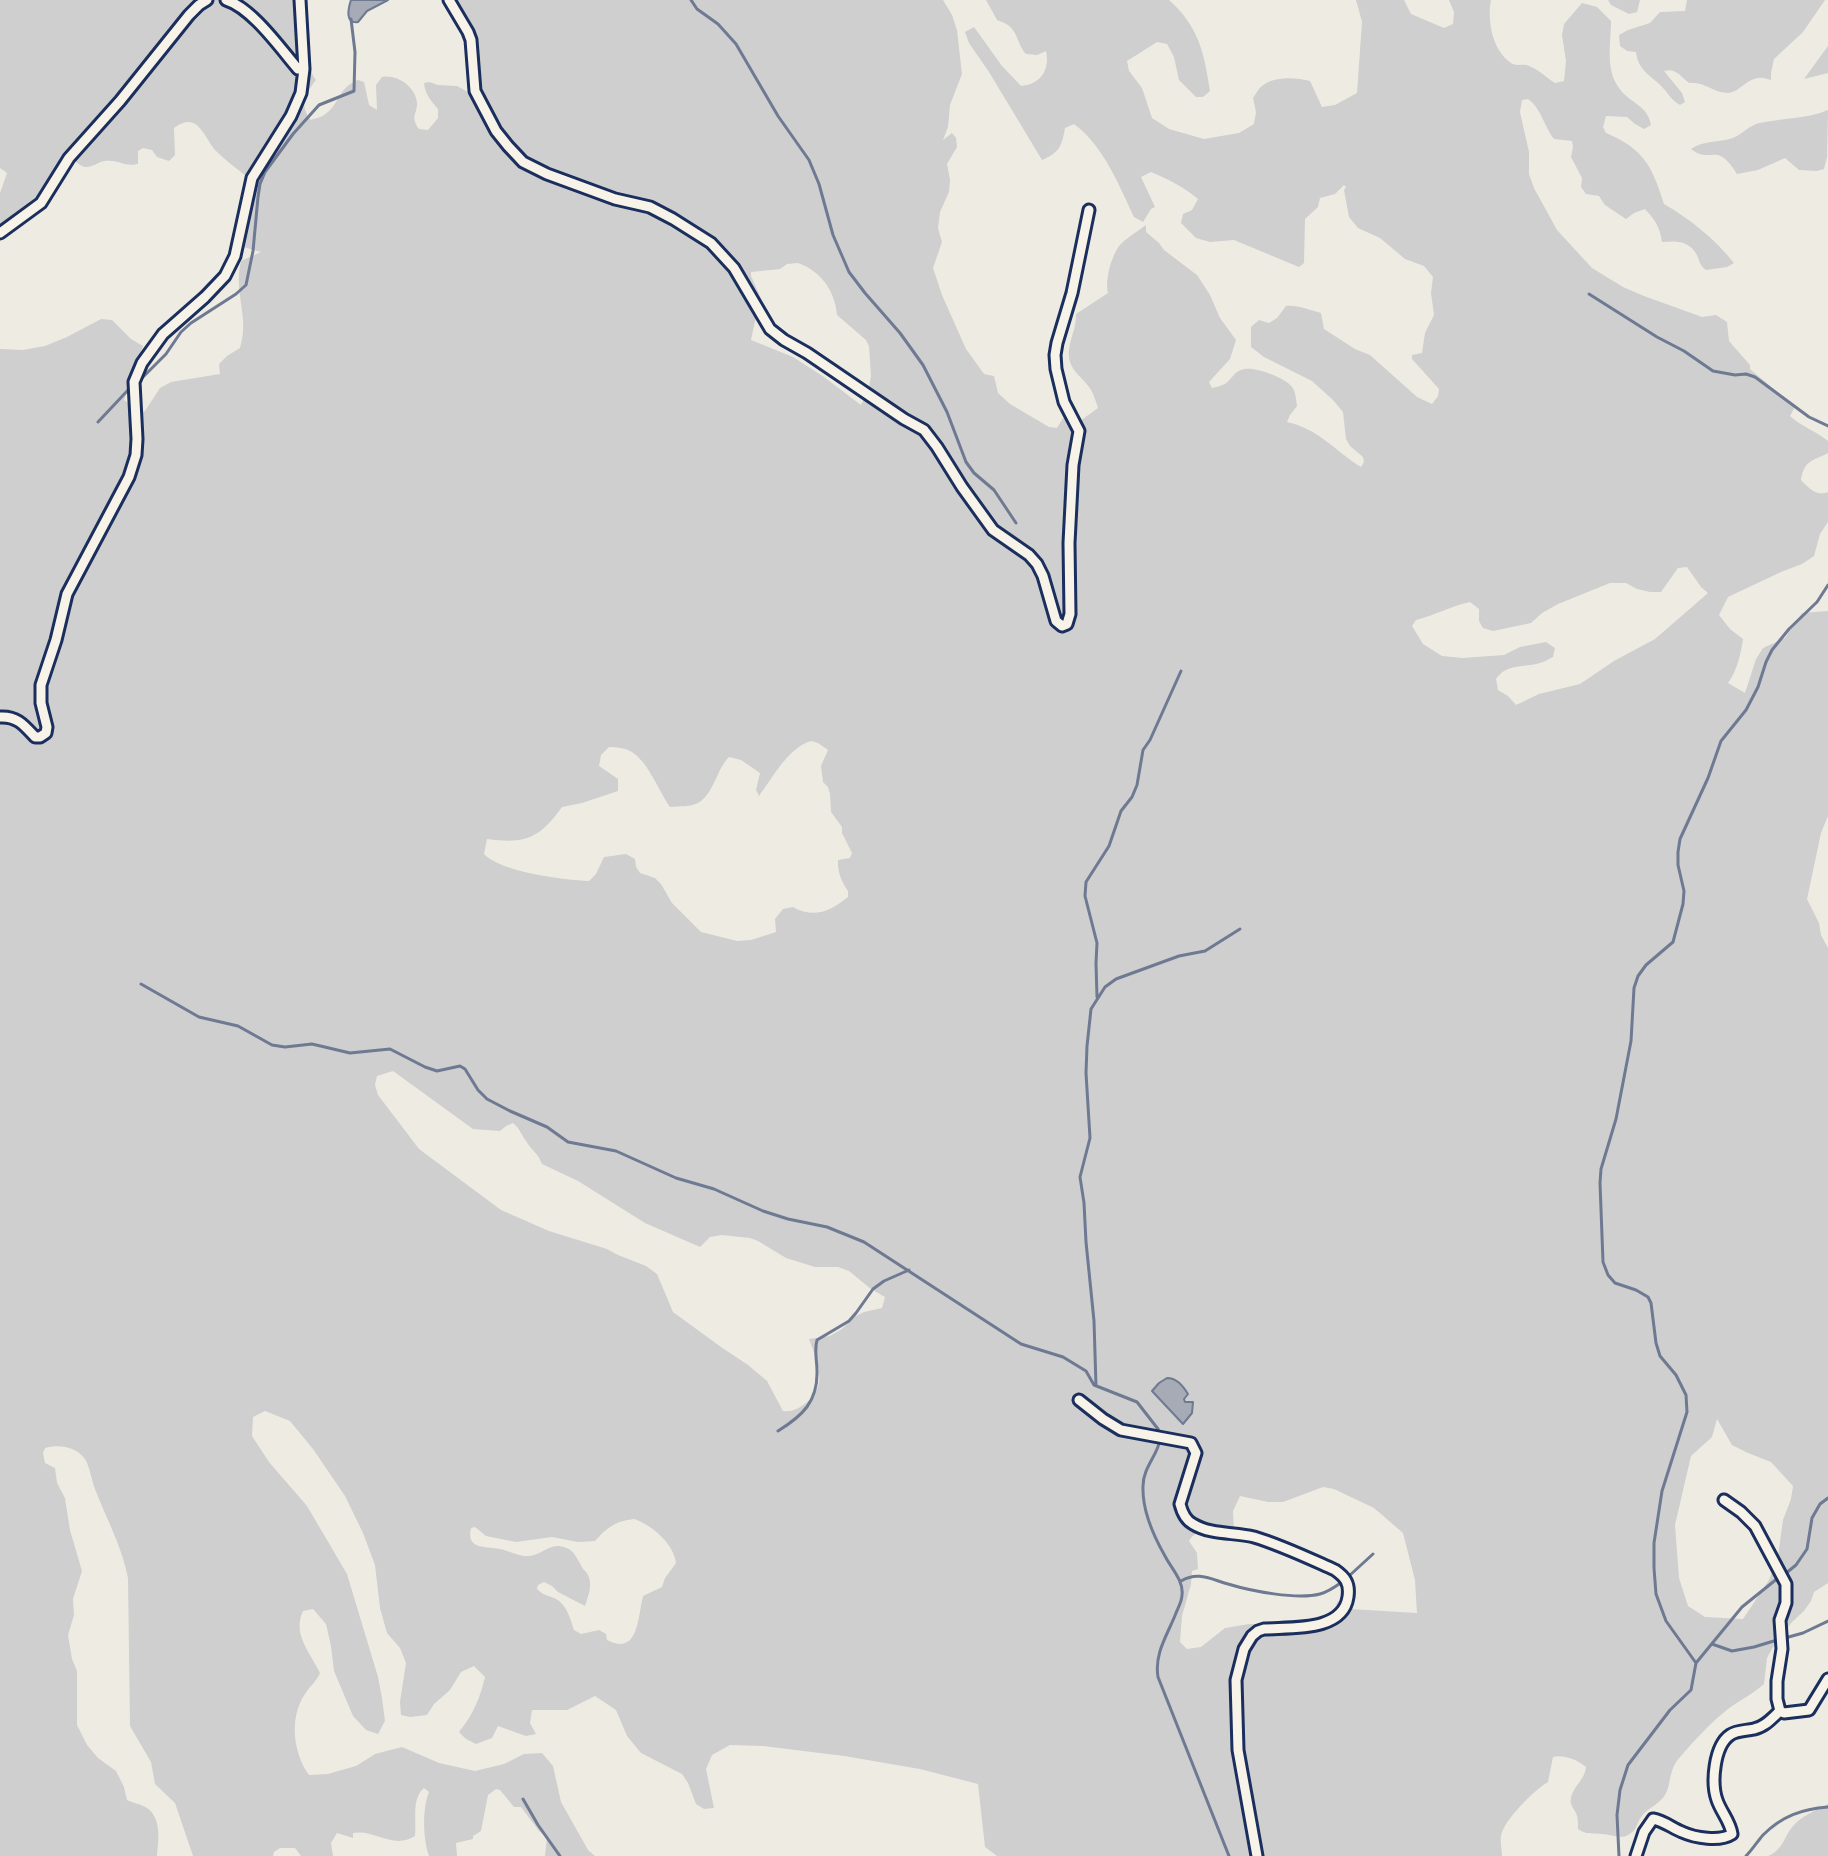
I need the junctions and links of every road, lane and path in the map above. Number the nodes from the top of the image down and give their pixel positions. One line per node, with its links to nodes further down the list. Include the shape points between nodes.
1 (207, 0): 7 (street, via 69,158 41,203)
2 (226, 0): 5 (street)
3 (300, 0): 5 (street)
4 (449, 0): 6 (street, via 471,40 475,91 515,154 558,179 650,207 711,243 734,268 770,329 924,430 993,530 1037,564 1062,626 1070,614 1069,543 1079,431 1064,402 1055,355)
5 (304, 69): 8 (street, via 291,116 252,178 235,256 225,276 163,334 134,382 136,455 67,594 41,685 46,733 35,737 19,720)
6 (1089, 210)
7 (0, 233)
8 (0, 717)
9 (1079, 1400): 13 (street, via 1121,1430 1191,1443 1196,1453 1180,1504 1189,1522 1262,1539 1335,1570 1347,1581 1347,1602 1338,1617 1258,1631 1241,1657 1236,1680 1238,1750)
10 (1724, 1500): 12 (street, via 1755,1526 1786,1584 1780,1620)
11 (1828, 1679): 12 (street, via 1809,1710)
12 (1780, 1711): 14 (street, via 1761,1727 1729,1736 1718,1755 1716,1797 1732,1834 1719,1839 1692,1836 1653,1819)
13 (1257, 1856)
14 (1636, 1856)

